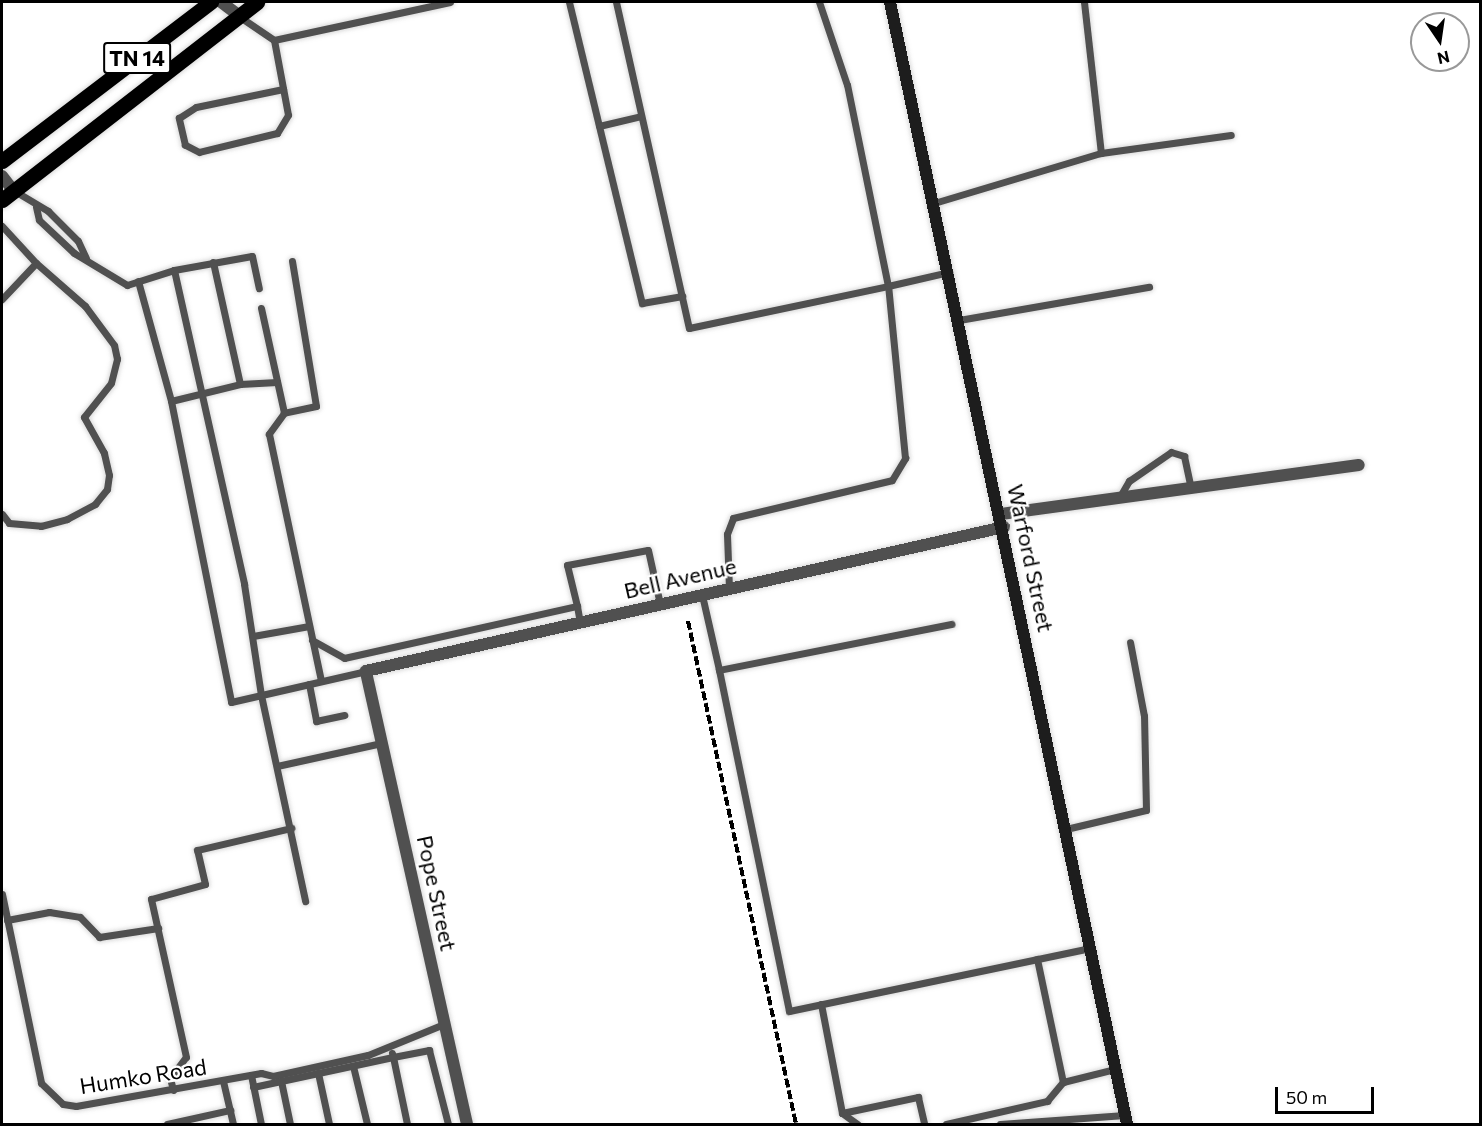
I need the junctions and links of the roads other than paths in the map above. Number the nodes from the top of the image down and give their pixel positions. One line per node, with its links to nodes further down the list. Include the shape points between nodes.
1 (211, 2): 18 (main road, TN 14)
2 (221, 2): 11 (street)
3 (257, 2): 11 (main road, TN 14)
4 (450, 2): 10 (lane)
5 (569, 2): 15 (lane)
6 (616, 2): 14 (lane)
7 (819, 2): 31 (lane, via 847,85)
8 (890, 2): 21 (main road, Warford Street)
9 (1084, 2): 17 (lane)
10 (422, 4): 12 (lane)
11 (238, 15): 12 (lane); 20 (main road, TN 14)
12 (274, 40): 13 (lane)
13 (283, 88): 13 (lane, via 288,115 277,133 199,152 185,145 179,118 196,107)
14 (641, 116): 15 (lane); 34 (lane)
15 (599, 126): 34 (lane, via 642,303)
16 (1231, 135): 17 (lane)
17 (1101, 153): 21 (lane)
18 (2, 161)
19 (2, 176): 20 (street)
20 (7, 194): 22 (lane)
21 (934, 203): 29 (main road, Warford Street)
22 (36, 207): 24 (lane, via 39,220); 24 (lane, via 48,211 78,241)
23 (2, 226): 27 (lane)
24 (86, 258): 30 (lane, via 127,285)
25 (292, 261): 42 (lane, via 316,406)
26 (213, 262): 28 (lane); 33 (lane, via 252,256); 39 (lane)
27 (36, 263): 35 (lane); 46 (lane, via 85,306 114,345 117,359 111,384 84,417 104,453 107,489 95,504 41,526 9,523)
28 (174, 270): 30 (lane); 40 (lane)
29 (949, 272): 31 (lane); 37 (main road, Warford Street)
30 (138, 281): 41 (lane)
31 (888, 286): 34 (lane, via 689,328); 49 (lane, via 905,458 892,480 733,518 727,534)
32 (1149, 287): 37 (lane)
33 (259, 288)
34 (682, 296)
35 (2, 299)
36 (261, 308): 38 (lane)
37 (959, 320): 47 (main road, Warford Street)
38 (277, 382): 39 (lane); 42 (lane)
39 (240, 384): 40 (lane)
40 (202, 394): 41 (lane); 56 (lane)
41 (171, 401): 63 (lane, via 231,702)
42 (284, 413): 55 (lane, via 269,434)
43 (1359, 465): 44 (street)
44 (1191, 488): 45 (street); 45 (lane, via 1184,456 1171,452 1129,481)
45 (1119, 498): 47 (street)
46 (2, 514)
47 (1001, 514): 48 (main road, Warford Street)
48 (1004, 527): 49 (street, Bell Avenue); 68 (main road, Warford Street)
49 (729, 589): 50 (street, Bell Avenue)
50 (702, 595): 51 (street, Bell Avenue); 59 (lane)
51 (660, 604): 52 (lane, via 648,550 567,565); 53 (street, Bell Avenue)
52 (577, 606): 53 (lane); 57 (lane, via 344,658)
53 (580, 622): 60 (street, Bell Avenue)
54 (952, 624): 59 (lane)
55 (309, 626): 56 (lane); 57 (lane)
56 (253, 636): 63 (lane)
57 (312, 640): 61 (lane)
58 (1130, 642): 68 (lane, via 1144,716 1146,810)
59 (719, 670): 75 (lane, via 789,1011)
60 (366, 671): 61 (lane); 65 (street, Pope Street)
61 (321, 681): 62 (lane)
62 (309, 684): 63 (lane); 64 (lane, via 316,721)
63 (261, 695): 66 (lane)
64 (344, 715)
65 (382, 743): 66 (lane); 76 (street, Pope Street)
66 (277, 766): 67 (lane)
67 (291, 828): 70 (lane); 72 (lane, via 197,850 205,884 151,898)
68 (1066, 828): 73 (main road, Warford Street)
69 (2, 894): 71 (lane, Humko Road)
70 (305, 901)
71 (7, 920): 72 (lane, via 49,912 80,917 99,937); 87 (lane, Humko Road, via 48,1094 76,1106)
72 (158, 928): 87 (lane, via 186,1057 170,1078)
73 (1090, 948): 74 (lane); 80 (main road, Warford Street)
74 (1037, 959): 75 (lane); 85 (lane)
75 (821, 1004): 89 (lane)
76 (444, 1024): 77 (lane, Humko Road); 99 (street, Pope Street)
77 (391, 1048): 78 (lane); 82 (lane, Humko Road, via 273,1076)
78 (393, 1057): 79 (lane); 97 (lane); 98 (lane, via 429,1050)
79 (353, 1066): 81 (lane); 96 (lane)
80 (1115, 1069): 85 (lane); 90 (main road, Warford Street)
81 (318, 1073): 84 (lane); 95 (lane)
82 (251, 1075): 83 (lane, Humko Road); 86 (lane)
83 (223, 1081): 87 (lane, Humko Road); 88 (lane)
84 (281, 1081): 86 (lane); 94 (lane)
85 (1063, 1082): 102 (lane, via 1047,1101)
86 (253, 1087): 93 (lane)
87 (173, 1090)
88 (230, 1110): 91 (lane); 92 (lane)
89 (842, 1113): 100 (lane); 101 (lane, via 918,1097)
90 (1126, 1120): 103 (lane)
91 (167, 1125)
92 (233, 1125)
93 (261, 1125)
94 (290, 1125)
95 (329, 1125)
96 (367, 1125)
97 (407, 1125)
98 (448, 1125)
99 (467, 1125)
100 (857, 1125)
101 (924, 1125)
102 (946, 1125)
103 (1000, 1125)

